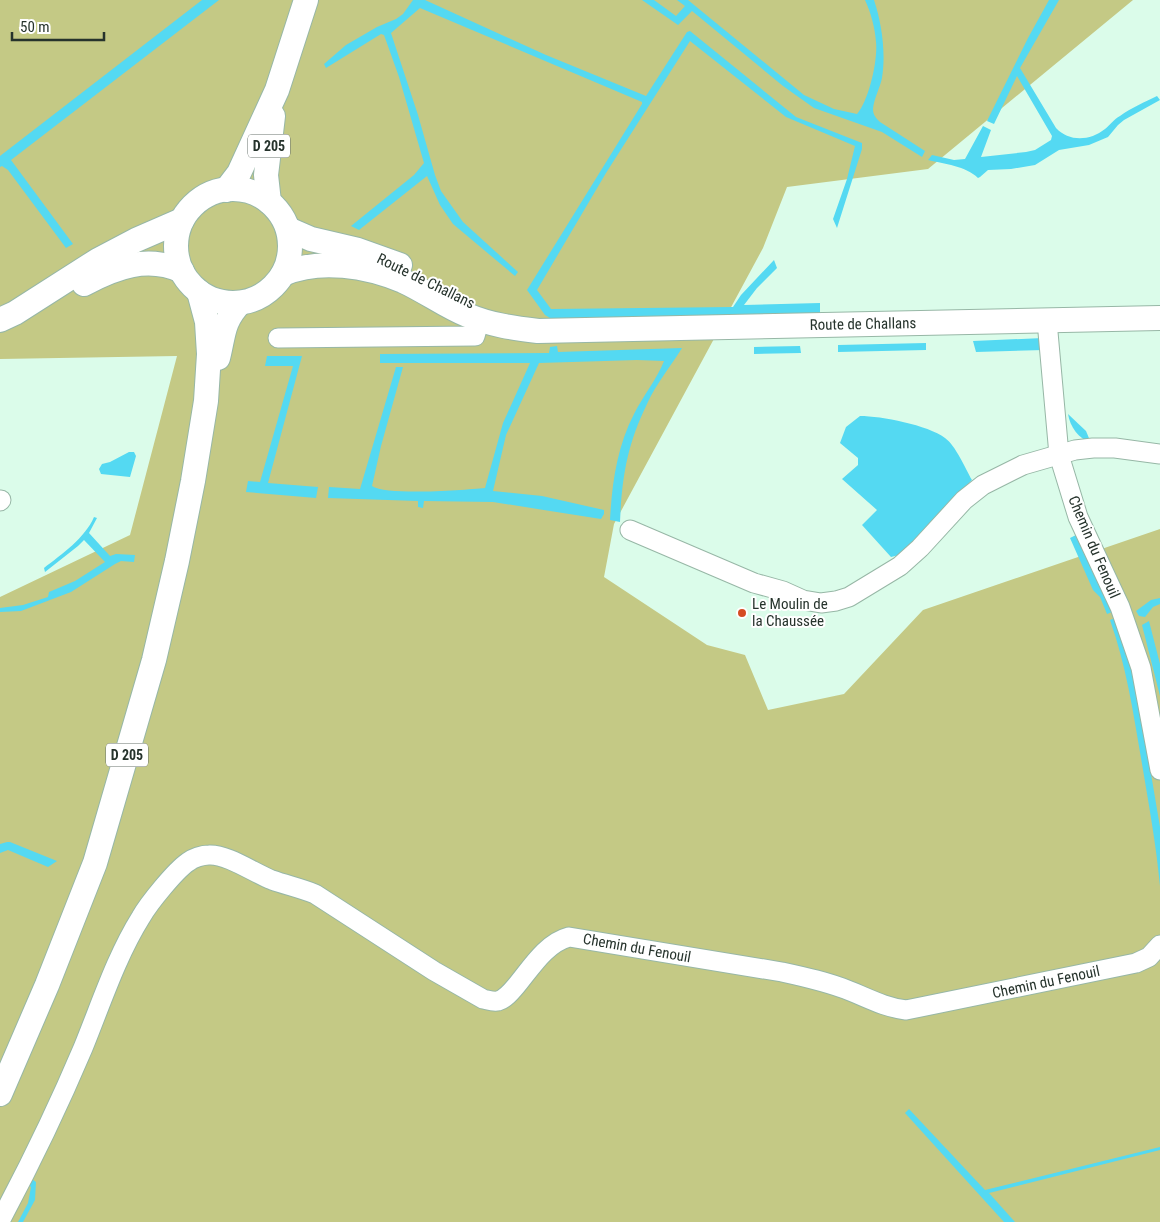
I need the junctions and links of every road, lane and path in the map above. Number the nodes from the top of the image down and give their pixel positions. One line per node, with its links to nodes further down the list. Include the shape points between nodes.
1 (306, 0): 2 (main road, D 205)
2 (277, 90): 3 (main road, D 205, via 240,173); 4 (main road, D 205, via 266,175)
3 (226, 190): 4 (main road, via 256,194); 5 (main road, via 200,199)
4 (269, 202): 6 (main road)
5 (182, 220): 7 (main road, via 176,246); 10 (main road, via 98,260)
6 (288, 228): 8 (main road, via 290,252); 17 (main road, Route de Challans, via 410,269 454,295 504,317)
7 (182, 271): 9 (main road); 10 (main road, via 158,263 122,267)
8 (283, 274): 11 (main road, via 265,294); 14 (main road, Route de Challans, via 315,266 342,266 375,272 403,282)
9 (199, 292): 11 (main road, via 212,300); 19 (main road, D 205, via 207,322)
10 (40, 303): 13 (main road); 16 (main road)
11 (240, 303): 19 (main road, D 205, via 223,330)
12 (1160, 318): 15 (main road, Route de Challans)
13 (0, 320)
14 (480, 320): 17 (main road, Route de Challans, via 511,328); 18 (street, via 475,336)
15 (1047, 321): 17 (main road, Route de Challans); 21 (street, Chemin du Fenouil)
16 (0, 330)
17 (566, 331)
18 (278, 338)
19 (206, 401): 25 (main road, D 205, via 179,552 154,660 109,816 95,863 44,994)
20 (1160, 454): 21 (street, via 1093,448)
21 (1059, 455): 22 (street, via 1023,465 983,485 964,500 900,566 849,598 836,601 803,600 754,583); 23 (street, Chemin du Fenouil, via 1078,517 1120,607 1141,668)
22 (630, 530)
23 (1160, 770)
24 (1160, 945): 26 (street, Chemin du Fenouil, via 1149,958 1136,963 906,1010 889,1008 850,991 782,972 569,937 548,948 510,993 497,1002 483,999 434,971 315,894 210,854 187,863 149,905 129,938 50,1124)
25 (0, 1094)
26 (0, 1221)

